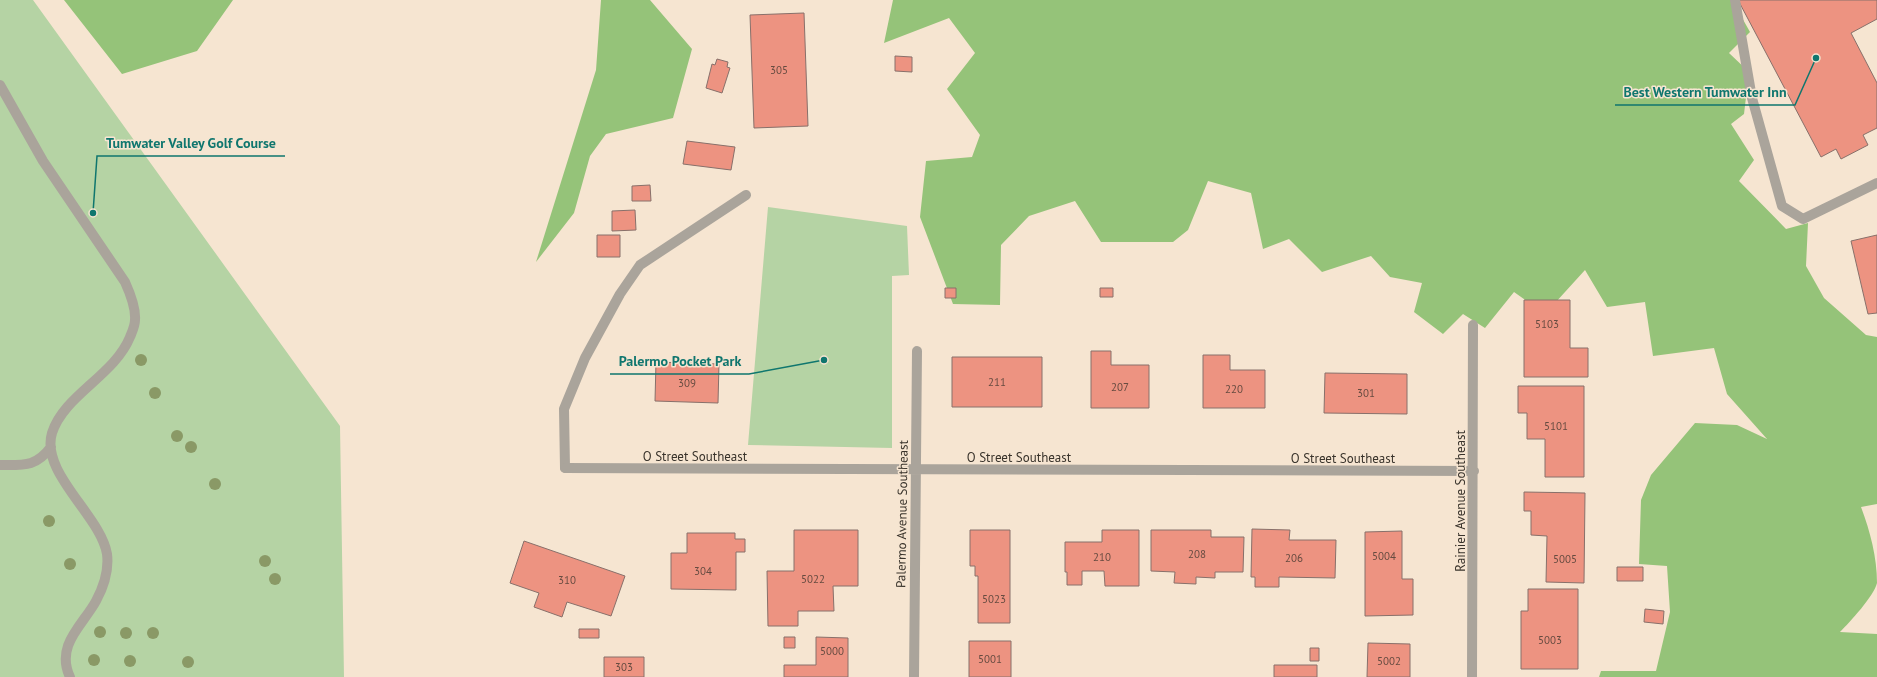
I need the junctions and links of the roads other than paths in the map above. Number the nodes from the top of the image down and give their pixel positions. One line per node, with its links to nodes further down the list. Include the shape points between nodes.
1 (1735, 0): 3 (street, via 1752,98 1782,206 1803,219)
2 (0, 85): 7 (street, via 43,161 125,282 134,311 134,329 120,356 66,410 54,429)
3 (1877, 183)
4 (746, 195): 9 (street, O Street Southeast, via 640,265 620,294 585,358 564,409 565,468)
5 (1474, 325): 10 (street, Rainier Avenue Southeast)
6 (917, 351): 9 (street, Palermo Avenue Southeast)
7 (51, 447): 8 (street, via 38,461); 11 (street, via 61,475 91,519 107,555 101,591 75,629 70,641 66,663)
8 (0, 465)
9 (916, 470): 10 (street, O Street Southeast); 12 (street, Palermo Avenue Southeast)
10 (1474, 471): 13 (street, Rainier Avenue Southeast)
11 (70, 677)
12 (914, 677)
13 (1472, 677)

